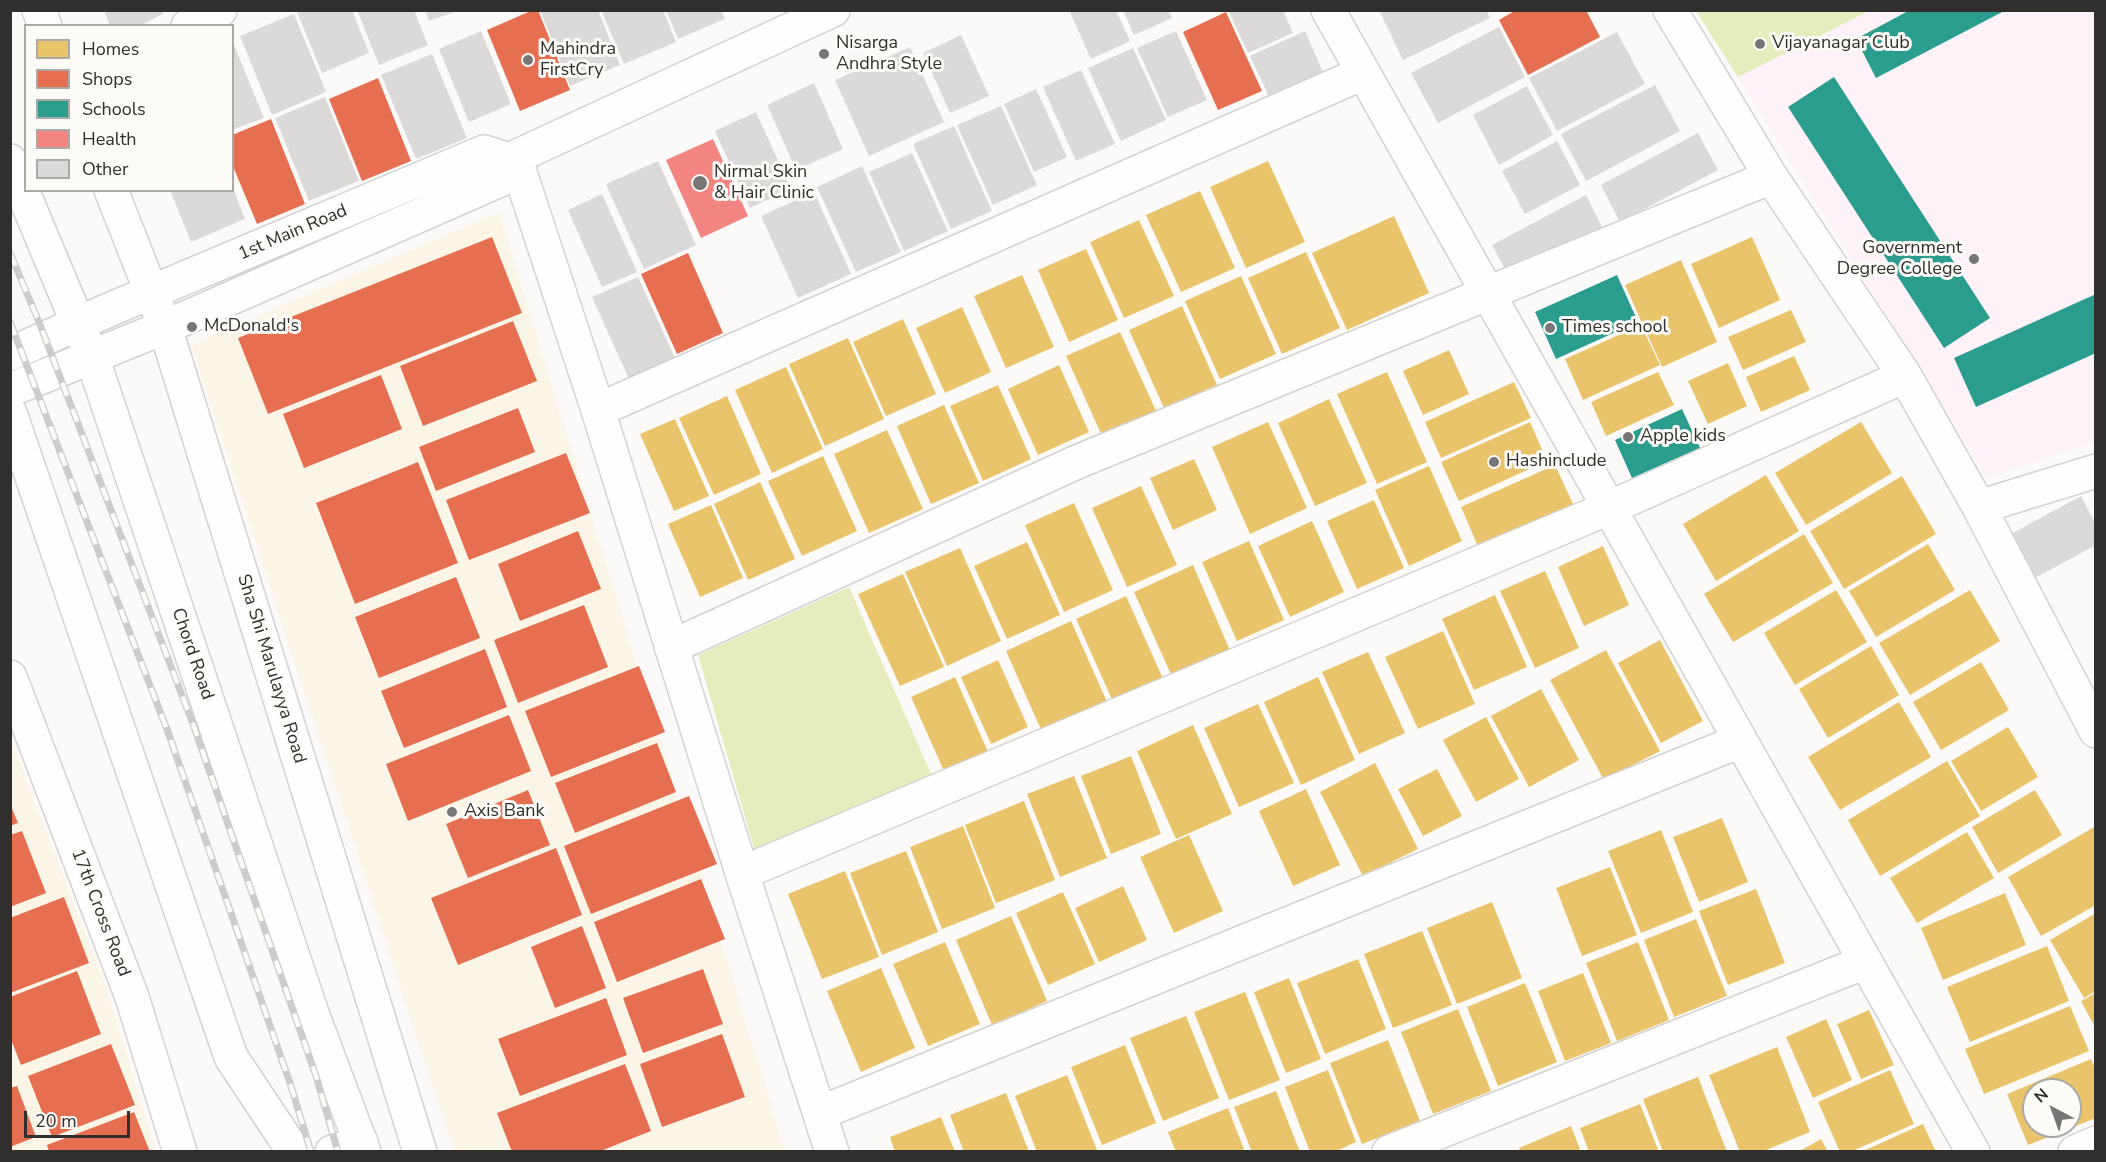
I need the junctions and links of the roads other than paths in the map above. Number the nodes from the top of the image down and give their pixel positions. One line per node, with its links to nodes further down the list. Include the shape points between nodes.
1 (220, 10): 5 (street)
2 (832, 10): 7 (street, 1st Main Road)
3 (1328, 10): 6 (street)
4 (1670, 10): 9 (street)
5 (192, 24)
6 (1363, 73): 12 (street); 19 (street)
7 (512, 158): 11 (street, 1st Main Road, via 484,152); 14 (street, 1st Main Road, via 500,180); 19 (street)
8 (10, 161): 13 (street, Chord Road)
9 (1771, 177): 12 (street); 17 (street)
10 (112, 192): 11 (street, Sha Shi Marulayya Road)
11 (152, 293): 13 (street, 1st Main Road); 14 (street, Sha Shi Marulayya Road)
12 (1488, 293): 23 (street); 24 (street, via 1077,462)
13 (78, 324): 15 (street, 1st Main Road); 16 (street, Chord Road)
14 (165, 327): 16 (street, 1st Main Road); 35 (street, Sha Shi Marulayya Road)
15 (10, 354)
16 (92, 357): 18 (street, 1st Main Road); 32 (street, Chord Road, via 313,1016)
17 (1905, 376): 22 (street); 23 (street)
18 (10, 390)
19 (598, 410): 24 (street)
20 (10, 413): 34 (street, via 231,1057)
21 (2096, 471): 22 (street)
22 (1979, 507): 26 (street)
23 (1609, 508): 27 (street); 28 (street)
24 (672, 647): 28 (street)
25 (10, 677): 33 (street, 17th Cross Road, via 132,997)
26 (2096, 731)
27 (1740, 741): 29 (street); 30 (street)
28 (742, 873): 30 (street)
29 (1865, 962): 37 (street); 38 (street)
30 (820, 1113): 36 (street)
31 (2096, 1143): 39 (street)
32 (352, 1148)
33 (180, 1152)
34 (294, 1152)
35 (420, 1152)
36 (832, 1152)
37 (1389, 1152)
38 (1973, 1152)
39 (2075, 1152)

